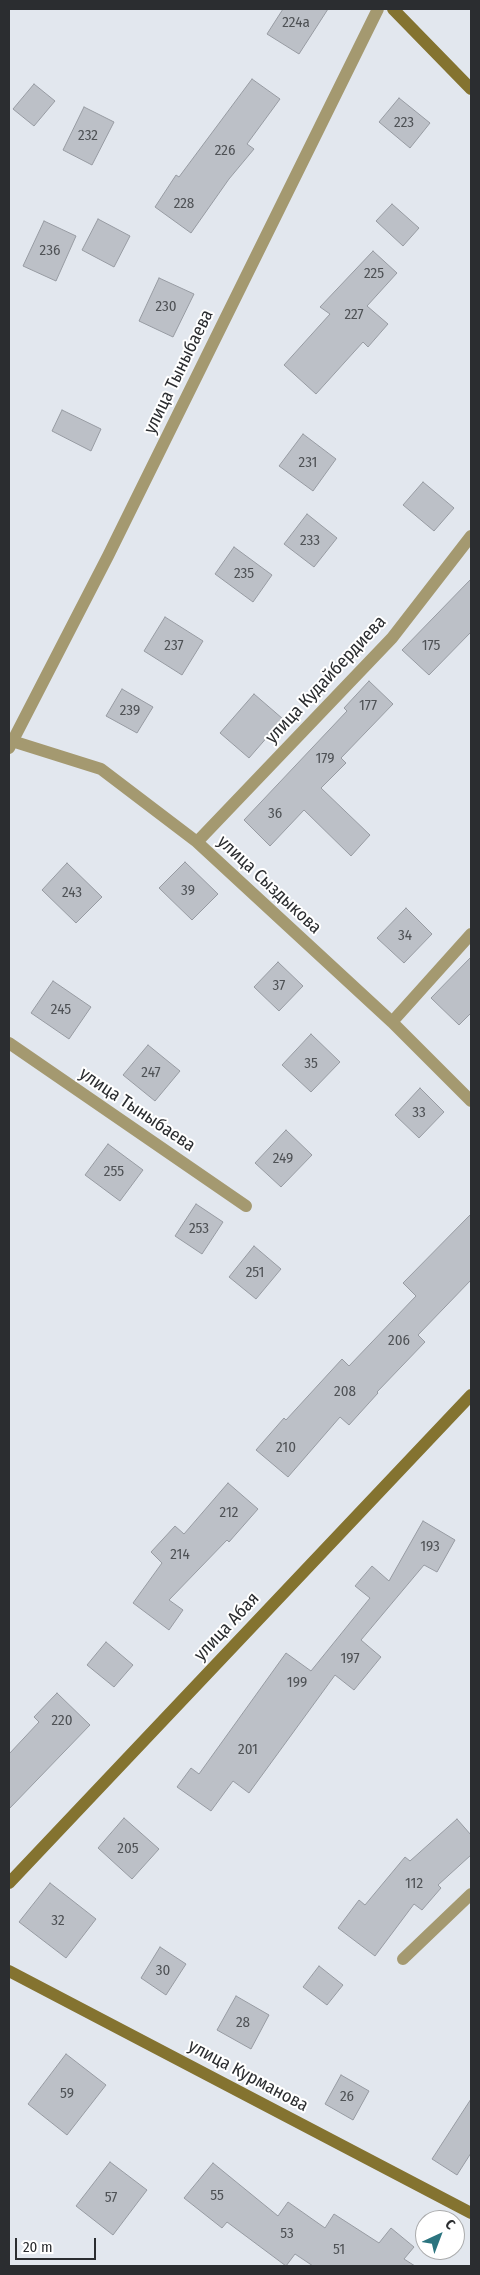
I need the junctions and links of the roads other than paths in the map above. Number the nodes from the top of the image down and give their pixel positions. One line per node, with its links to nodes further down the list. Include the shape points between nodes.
1 (378, 9): 5 (street, улица Тыныбаева, via 113,547)
2 (393, 9): 3 (street)
3 (471, 89)
4 (471, 536): 6 (street, улица Кудайбердиева, via 392,638)
5 (10, 745): 6 (street, улица Сыздыкова, via 101,769)
6 (197, 842): 8 (street, улица Сыздыкова)
7 (471, 934): 8 (street)
8 (392, 1022): 10 (street, улица Сыздыкова)
9 (9, 1043): 11 (street, улица Тыныбаева)
10 (471, 1101)
11 (246, 1206)
12 (471, 1395): 13 (street, улица Абая)
13 (9, 1883)
14 (471, 1894): 15 (street)
15 (403, 1959)
16 (9, 1971): 17 (street, улица Курманова)
17 (470, 2209)

